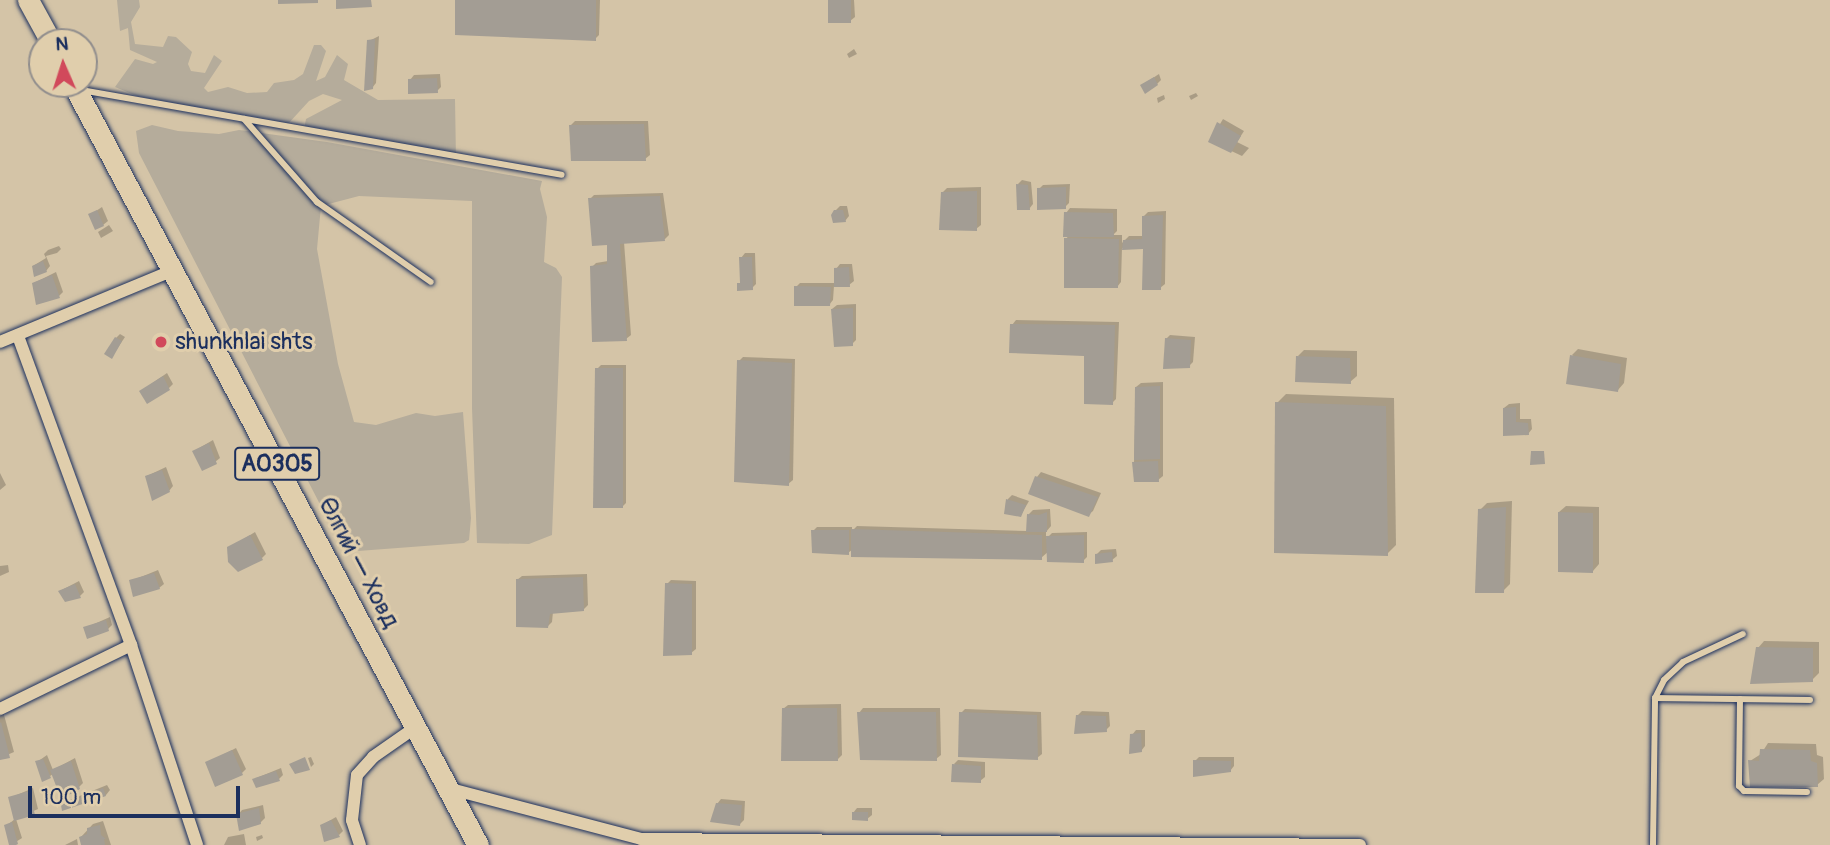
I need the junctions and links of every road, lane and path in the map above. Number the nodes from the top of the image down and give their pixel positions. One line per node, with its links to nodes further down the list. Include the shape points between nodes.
1 (28, 0): 2 (highway)
2 (43, 28)
3 (98, 91): 5 (lane)
4 (81, 98): 7 (highway, Өлгий — Ховд / A0305)
5 (244, 119): 6 (lane); 8 (lane, via 317,202)
6 (562, 175)
7 (174, 270): 9 (street); 17 (highway, Өлгий — Ховд / A0305)
8 (431, 282)
9 (19, 336): 10 (street); 12 (street)
10 (0, 342)
11 (1743, 634): 13 (lane, via 1683,662 1664,680)
12 (131, 645): 16 (street); 20 (street)
13 (1655, 698): 14 (lane); 24 (lane)
14 (1740, 699): 15 (lane); 19 (lane, via 1739,786 1744,791)
15 (1810, 700)
16 (0, 709)
17 (416, 727): 18 (highway, Өлгий — Ховд / A0305); 21 (street, via 373,757 357,775 352,820)
18 (447, 788): 22 (highway, Өлгий — Ховд / A0305); 23 (street, via 641,839)
19 (1807, 792)
20 (197, 845)
21 (360, 845)
22 (478, 845)
23 (1360, 845)
24 (1653, 845)

